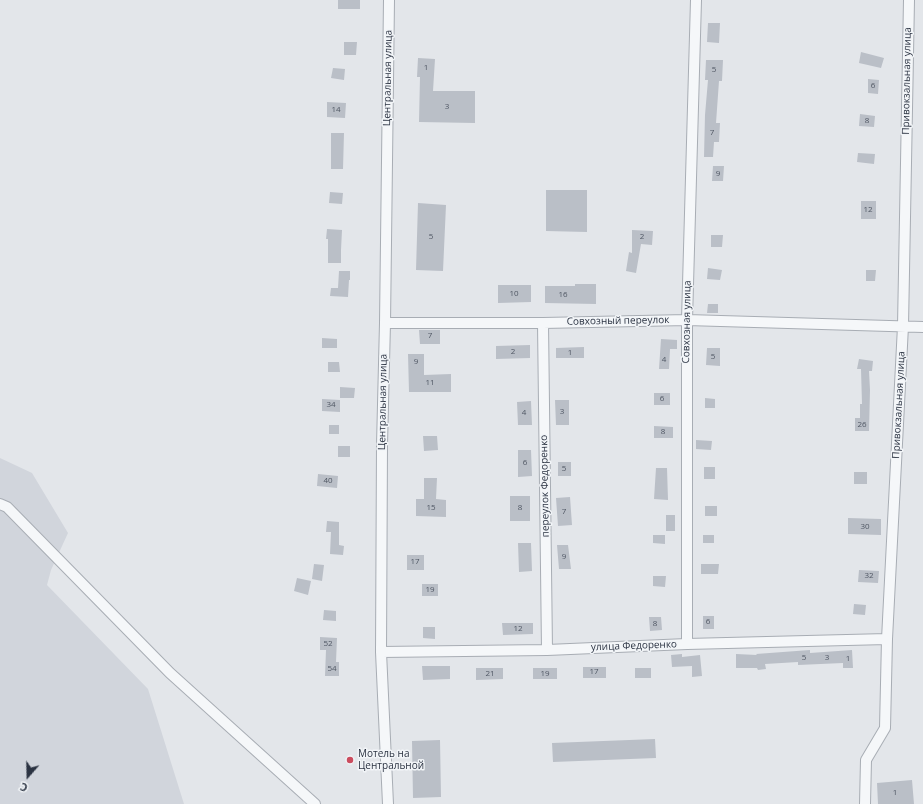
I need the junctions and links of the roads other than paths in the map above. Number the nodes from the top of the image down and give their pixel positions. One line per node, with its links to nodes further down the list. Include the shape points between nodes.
1 (389, 0): 5 (street, Центральная улица)
2 (696, 0): 4 (street, Совхозная улица)
3 (909, 0): 7 (street, Привокзальная улица)
4 (687, 320): 6 (street, Совхозный переулок); 7 (street, Совхозный переулок); 11 (street, Совхозная улица)
5 (385, 323): 6 (street, Совхозный переулок); 13 (street, Центральная улица)
6 (543, 323): 12 (street, переулок Федоренко)
7 (903, 326): 8 (street, Совхозный переулок); 10 (street, Привокзальная улица)
8 (923, 327)
9 (0, 504): 14 (street, via 7,507 170,673)
10 (887, 639): 11 (street, улица Федоренко); 16 (street, Привокзальная улица, via 885,728 866,760)
11 (687, 644): 12 (street, улица Федоренко)
12 (547, 650): 13 (street, улица Федоренко)
13 (381, 652): 15 (street, Центральная улица)
14 (315, 804)
15 (388, 804)
16 (865, 804)

